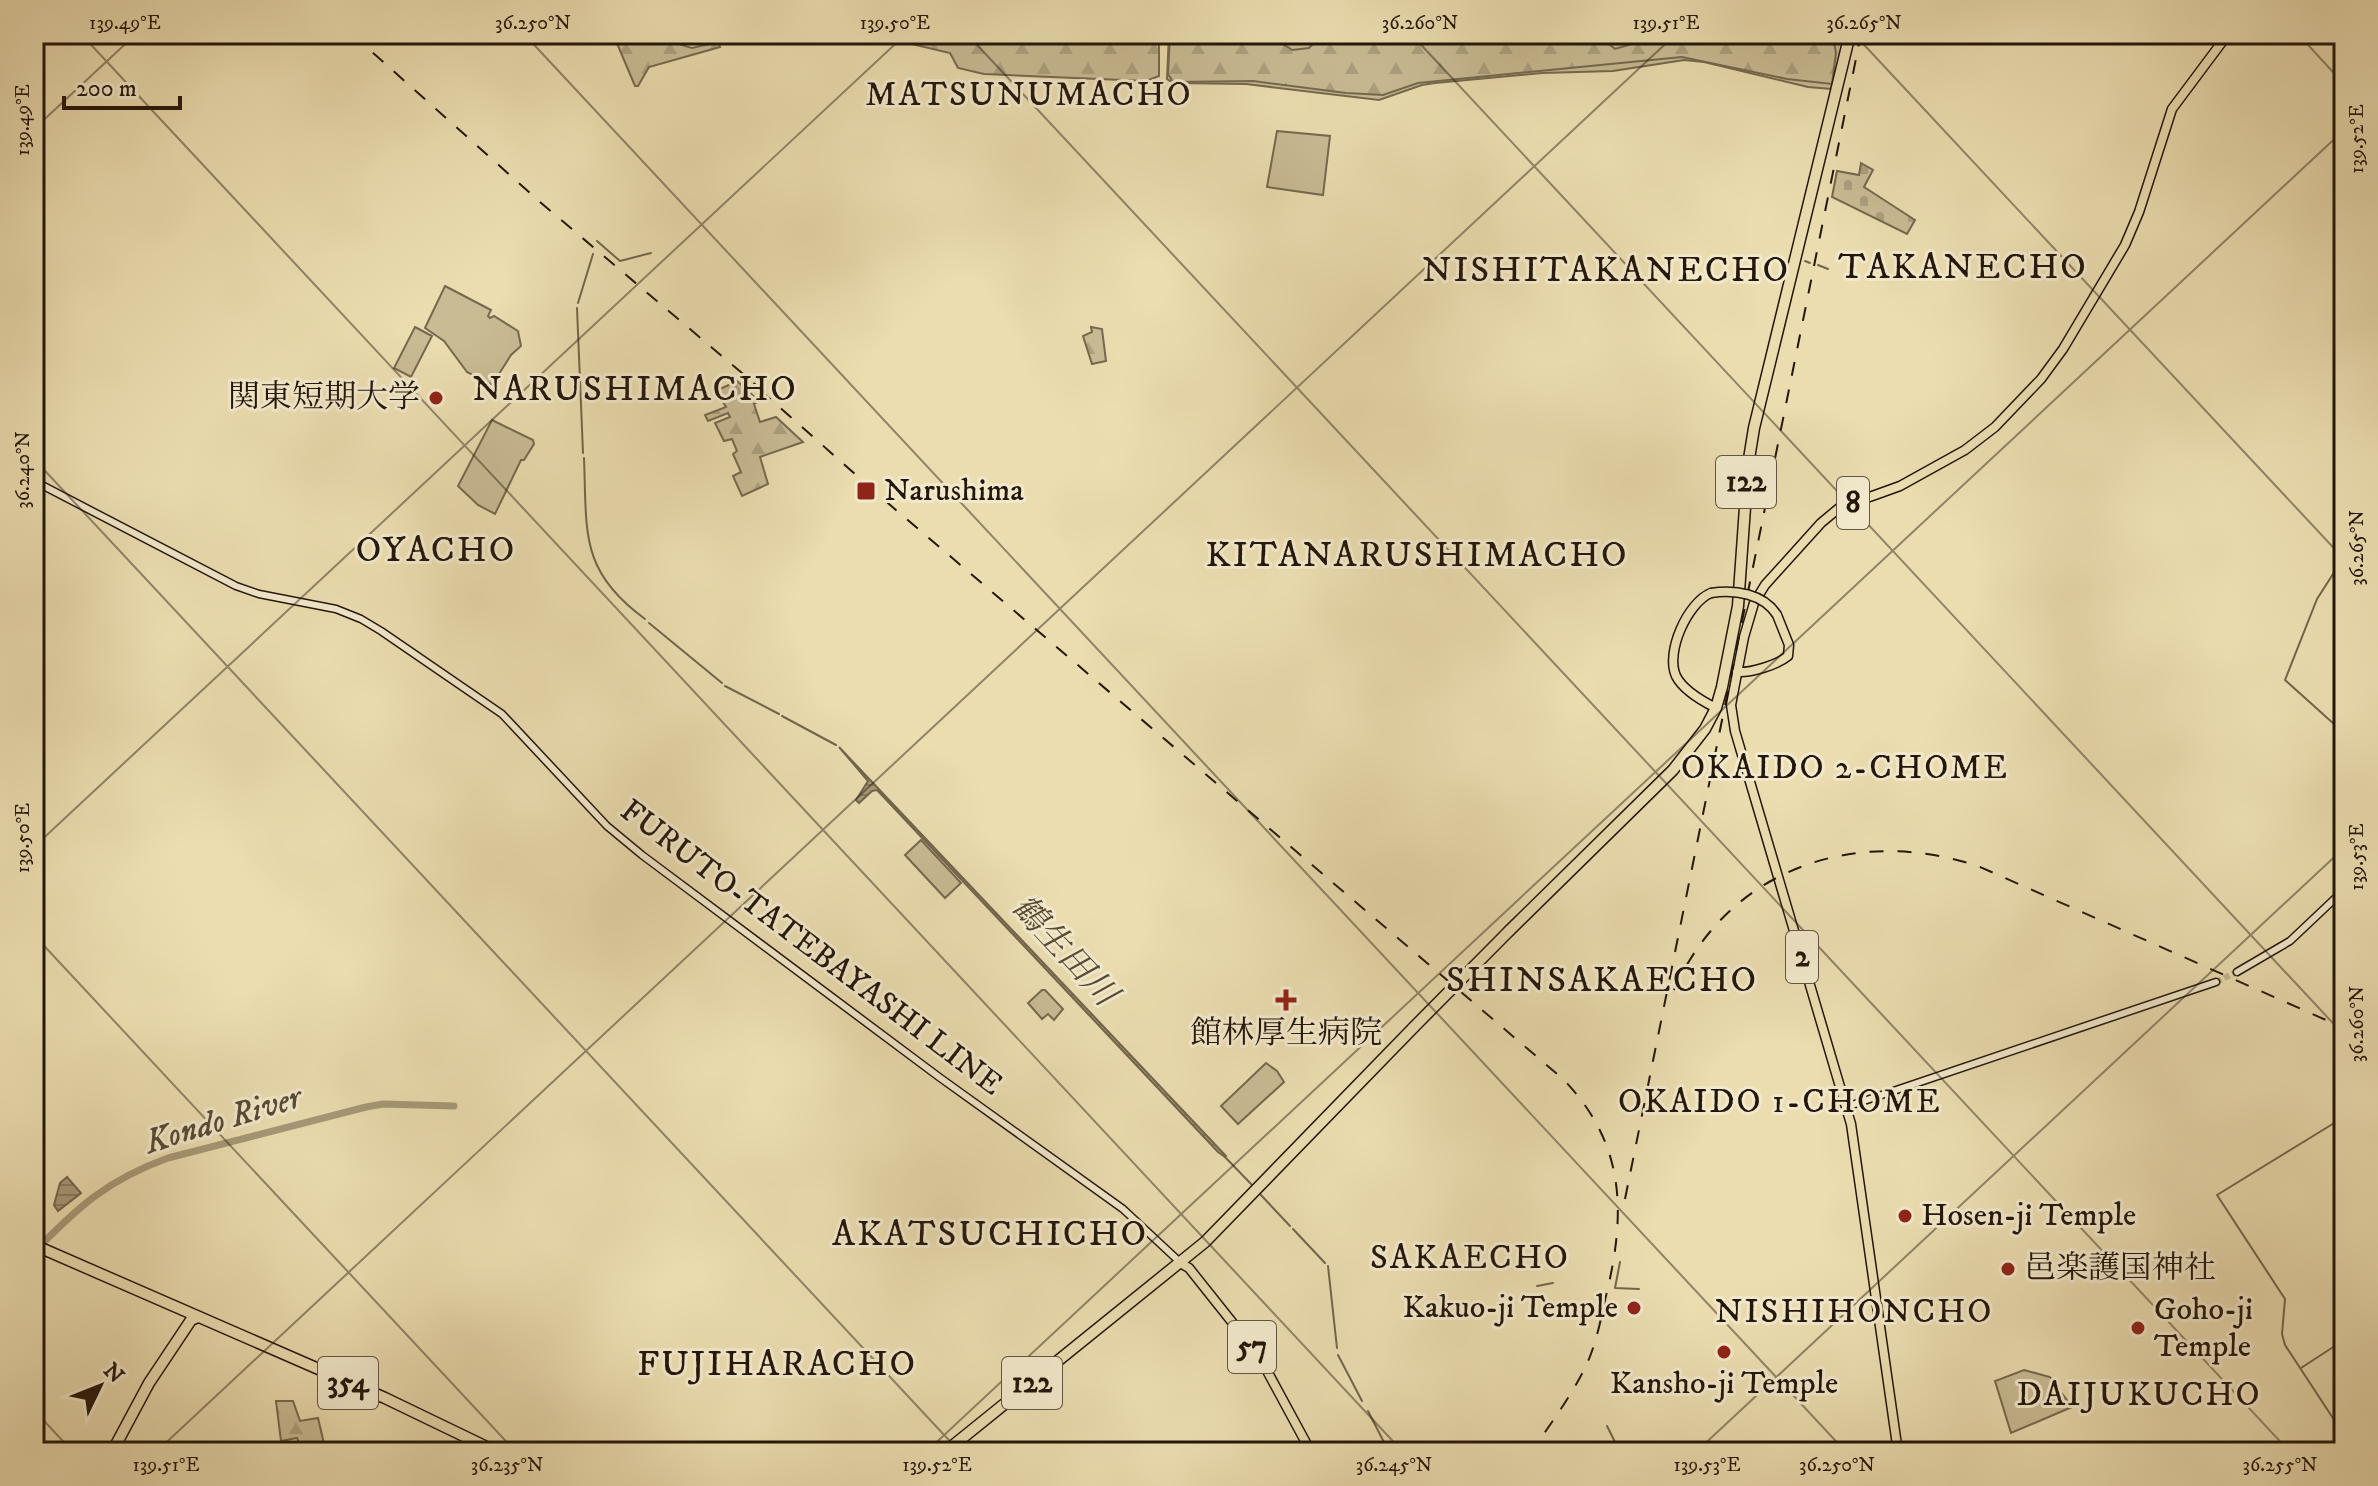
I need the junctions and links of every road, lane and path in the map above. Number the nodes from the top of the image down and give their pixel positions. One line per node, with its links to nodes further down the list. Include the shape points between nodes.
1 (1850, 34): 5 (highway, 122, via 1756,417 1738,606)
2 (2228, 34): 4 (main road, 8, via 2172,109 2136,222 2051,367 1974,444 1900,486 1839,508 1821,523 1758,594)
3 (34, 481): 11 (main road, FURUTO-TATEBAYASHI LINE, via 236,586 361,619 451,677 514,725 595,814 642,855 1123,1209)
4 (1737, 672): 5 (main road, bridge, via 1783,660 1789,645 1770,606 1755,597 1711,593 1689,611 1673,664 1683,685); 9 (main road, 2, via 1731,705 1735,731)
5 (1716, 708): 11 (highway, 122, bridge, via 1673,770)
6 (2344, 890): 7 (main road, via 2297,936)
7 (2237, 972)
8 (2216, 982): 9 (main road)
9 (1846, 1107): 18 (main road, 2)
10 (38, 1250): 12 (highway, 354)
11 (1182, 1264): 16 (highway, 122); 17 (main road, 57, via 1254,1359)
12 (195, 1320): 13 (highway); 14 (highway, 354); 15 (highway, 354)
13 (115, 1452)
14 (485, 1452)
15 (497, 1452)
16 (945, 1452)
17 (1308, 1452)
18 (1898, 1452)

